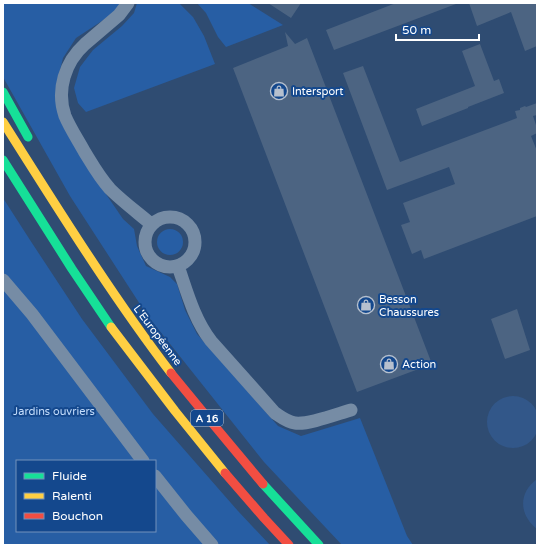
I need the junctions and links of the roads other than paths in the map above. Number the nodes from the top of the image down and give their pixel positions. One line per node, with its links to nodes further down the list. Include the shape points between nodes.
1 (128, 3): 8 (street, via 119,15 72,58 64,78 62,103 71,128 101,178 111,190)
2 (3, 92): 4 (highway)
3 (3, 122): 9 (highway, L'Européenne / A 16)
4 (33, 146)
5 (3, 160): 10 (highway, A 16)
6 (3, 172): 10 (highway)
7 (48, 176): 9 (highway)
8 (151, 224): 11 (street, via 144,238 147,254 155,263 162,266); 11 (street, via 164,217 175,217 184,221 192,230 195,240 194,251)
9 (71, 230): 18 (highway, L'Européenne / A 16, via 142,334 192,399 250,470)
10 (48, 231): 17 (highway, A 16, via 96,305 163,396 210,455)
11 (178, 266): 13 (street, via 193,310 205,332 275,413 285,420 299,423)
12 (3, 280): 14 (street, via 32,314)
13 (351, 410)
14 (142, 460)
15 (156, 477): 16 (street)
16 (212, 545)
17 (289, 545)
18 (318, 545)

